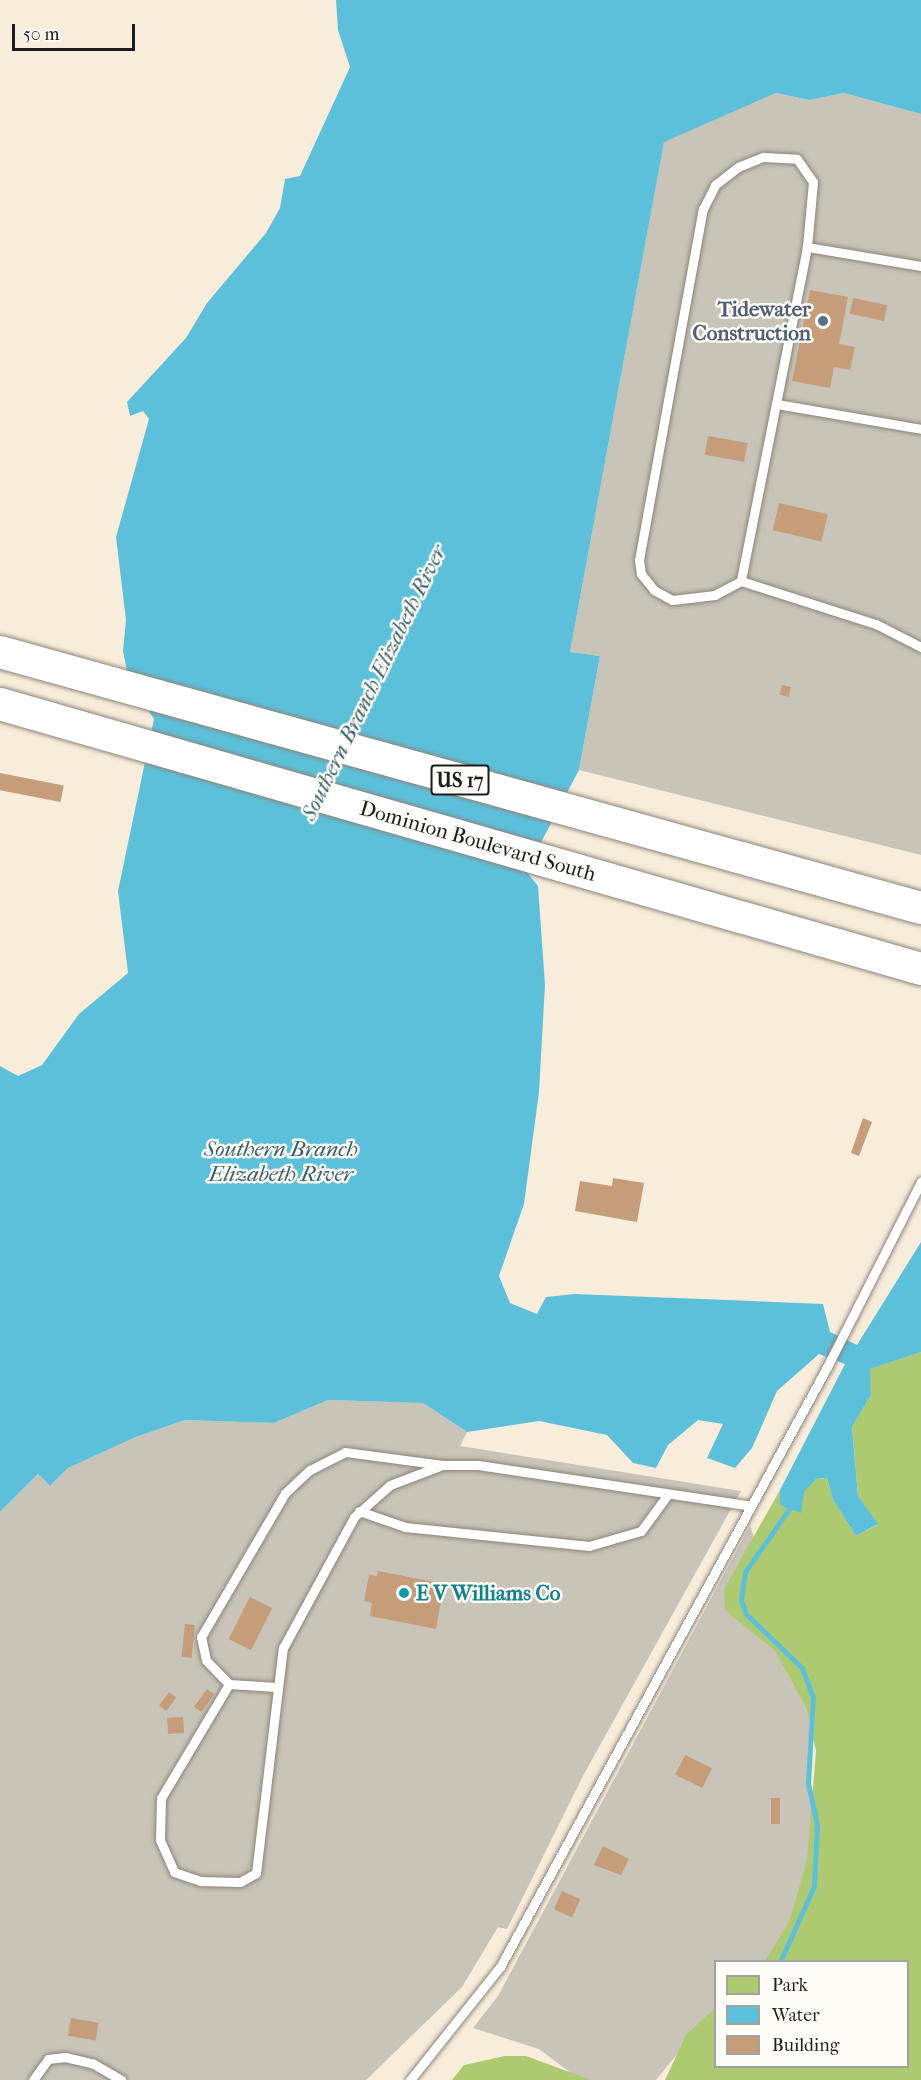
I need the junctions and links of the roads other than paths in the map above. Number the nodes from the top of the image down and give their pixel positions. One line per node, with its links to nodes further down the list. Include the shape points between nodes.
1 (807, 247): 2 (lane); 3 (lane); 5 (lane, via 813,182 797,159 763,157 738,167 716,185 703,209 639,560 641,574 654,590 672,600 715,595)
2 (921, 266)
3 (777, 404): 4 (lane); 5 (lane)
4 (921, 429)
5 (741, 581): 6 (lane, via 876,624)
6 (921, 647)
7 (0, 652): 9 (highway, US 17)
8 (0, 704): 10 (highway, Dominion Boulevard South / US 17)
9 (921, 908)
10 (921, 969)
11 (921, 1182): 14 (lane)
12 (442, 1465): 13 (lane, via 549,1472); 15 (lane, via 390,1485); 16 (lane, via 345,1452 310,1470 285,1493 201,1637 206,1660)
13 (666, 1497): 14 (lane); 15 (lane, via 641,1531 589,1546 405,1527)
14 (751, 1506): 20 (lane, via 500,1967)
15 (359, 1511): 17 (lane, via 283,1648)
16 (229, 1684): 17 (lane); 17 (lane, via 159,1808 160,1840 174,1872 200,1881 240,1882 256,1873)
17 (276, 1687)
18 (33, 2080): 19 (lane, via 48,2059 65,2057 92,2063)
19 (121, 2080)
20 (410, 2080)

